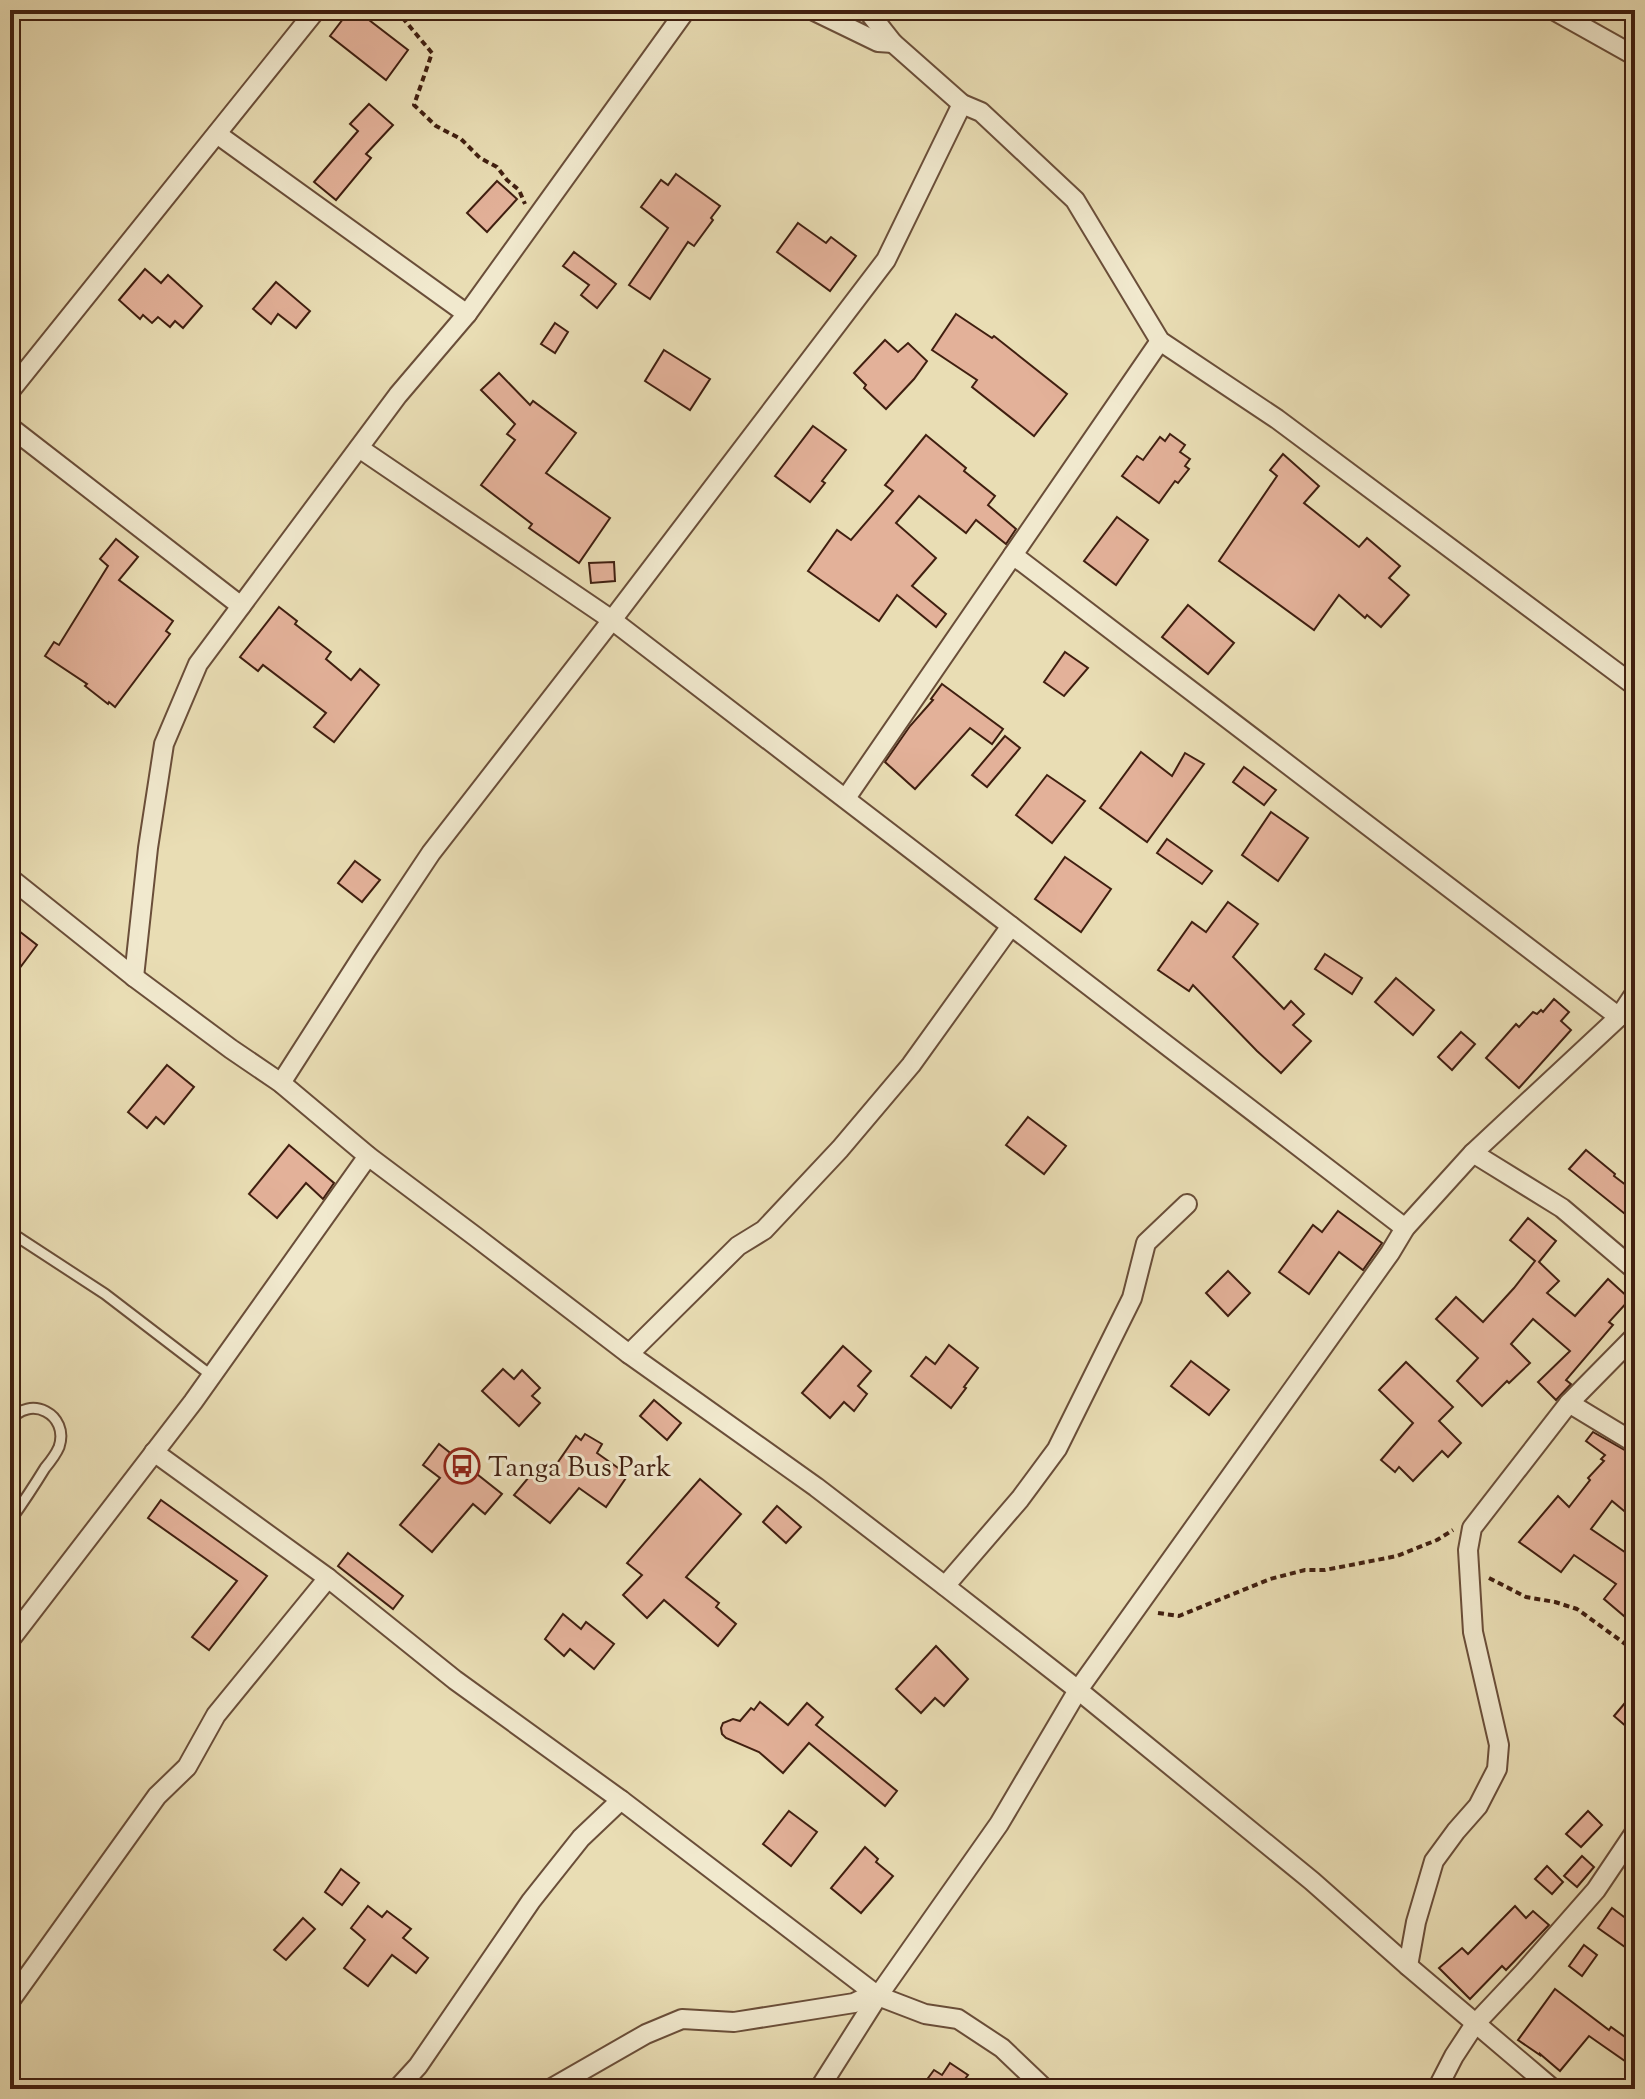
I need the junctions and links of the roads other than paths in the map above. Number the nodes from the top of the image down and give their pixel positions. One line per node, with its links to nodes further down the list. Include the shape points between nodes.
1 (316, 10): 9 (street)
2 (686, 10): 10 (street)
3 (812, 10): 6 (street, via 878,42)
4 (867, 10): 6 (street)
5 (1553, 10): 7 (street)
6 (893, 43): 8 (street)
7 (1635, 56)
8 (962, 104): 11 (street, via 981,112 1075,200); 17 (street, via 886,260)
9 (217, 134): 10 (street); 12 (street)
10 (467, 314): 14 (street)
11 (1160, 341): 15 (street); 18 (street, via 1277,419)
12 (10, 391)
13 (10, 427): 16 (street)
14 (359, 448): 16 (street); 17 (street)
15 (1013, 555): 19 (street); 24 (street)
16 (241, 606): 22 (street, via 198,664 164,744)
17 (612, 620): 19 (street); 25 (street, via 431,853)
18 (1635, 686)
19 (846, 798): 21 (street)
20 (10, 878): 22 (street)
21 (1011, 926): 29 (street); 35 (street, via 911,1065 840,1149 764,1230 738,1246)
22 (134, 977): 25 (street)
23 (1635, 993): 24 (street)
24 (1619, 1017): 26 (street)
25 (281, 1083): 27 (street)
26 (1473, 1153): 29 (street); 33 (street, via 1562,1208)
27 (368, 1156): 35 (street); 36 (street)
28 (1187, 1204): 43 (street, via 1146,1243 1132,1298 1057,1449)
29 (1405, 1228): 45 (street)
30 (10, 1232): 31 (lane)
31 (20, 1239): 32 (lane); 36 (lane, via 105,1294)
32 (10, 1248)
33 (1635, 1270)
34 (1635, 1336): 37 (street)
35 (629, 1354): 43 (street)
36 (212, 1376): 40 (street)
37 (1569, 1403): 39 (street); 48 (street, via 1472,1528 1468,1550 1473,1632 1499,1745 1497,1769 1478,1806 1434,1861)
38 (10, 1421): 41 (lane, via 29,1409 45,1409 61,1432 59,1448)
39 (1635, 1443)
40 (154, 1452): 42 (street); 44 (street)
41 (10, 1521)
42 (328, 1578): 46 (street, via 455,1680); 50 (street, via 216,1715 187,1767 157,1796)
43 (945, 1586): 45 (street)
44 (12, 1634)
45 (1078, 1690): 48 (street); 49 (street, via 999,1824)
46 (621, 1800): 49 (street); 52 (street, via 581,1838 531,1901)
47 (1635, 1832): 51 (street, via 1596,1890)
48 (1408, 1966): 51 (street)
49 (877, 1994): 53 (street, via 854,2003 734,2022 682,2019); 54 (street); 55 (street, via 925,2014 958,2019 1002,2048)
50 (10, 2001)
51 (1475, 2024): 56 (street); 57 (street)
52 (397, 2089)
53 (550, 2089)
54 (819, 2089)
55 (1045, 2089)
56 (1437, 2089)
57 (1553, 2089)

